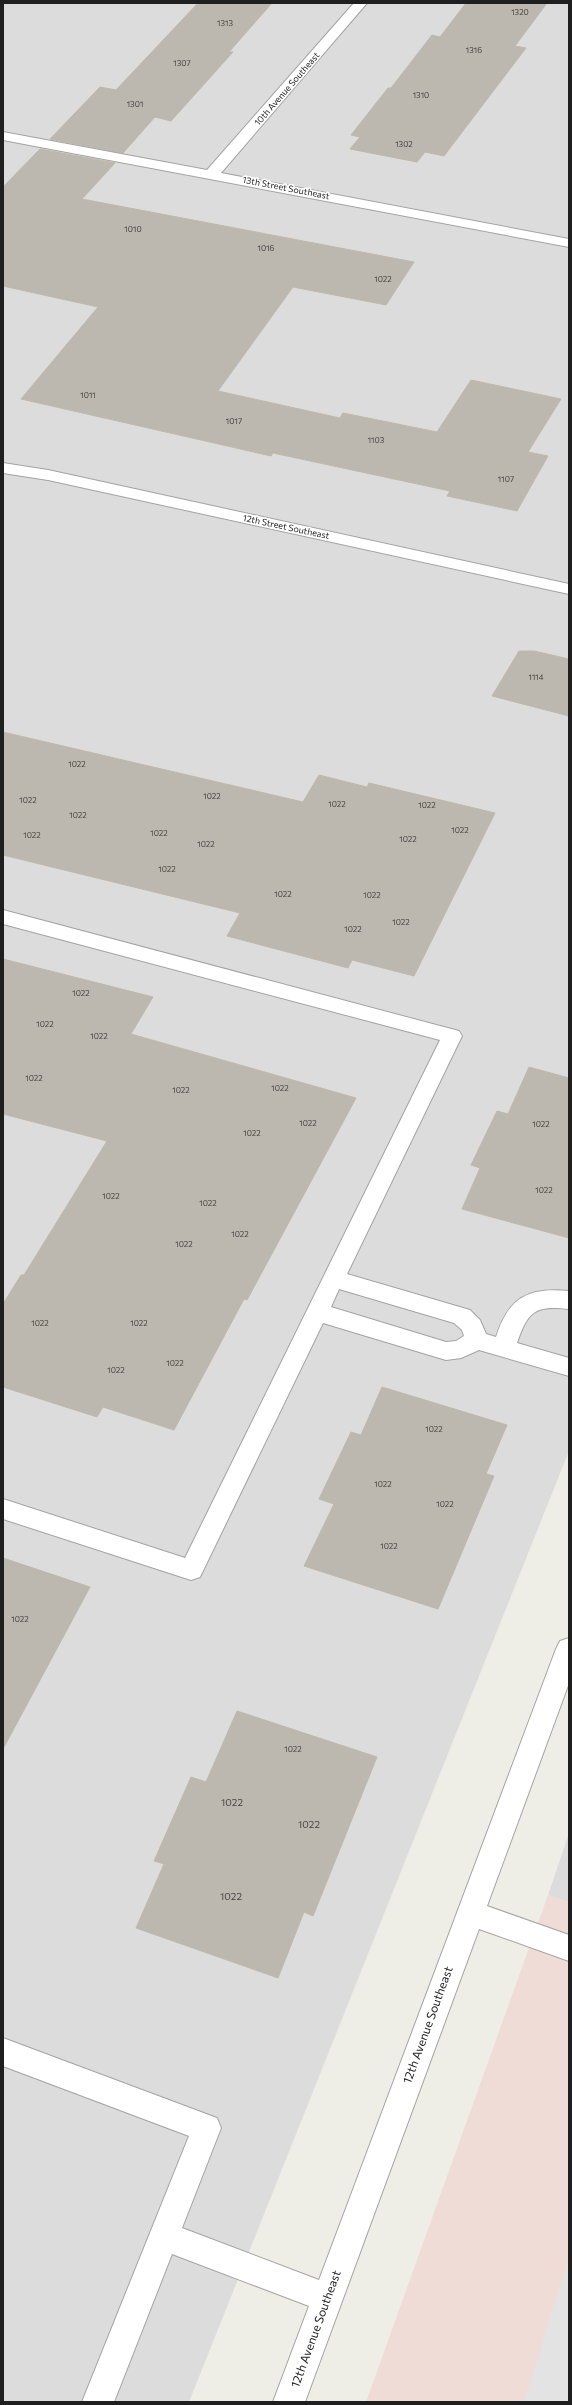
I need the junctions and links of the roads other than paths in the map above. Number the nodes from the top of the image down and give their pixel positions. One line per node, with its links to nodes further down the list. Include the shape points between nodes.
1 (361, 3): 3 (street, 10th Avenue Southeast)
2 (3, 136): 3 (street, 13th Street Southeast)
3 (212, 174): 4 (street, 13th Street Southeast)
4 (569, 243)
5 (3, 468): 6 (street, 12th Street Southeast, via 48,474)
6 (569, 589)
7 (3, 917): 8 (street, via 452,1036)
8 (333, 1279): 10 (street); 11 (street, via 462,1316 472,1326)
9 (569, 1300): 12 (street, via 544,1299 519,1311)
10 (317, 1312): 11 (street, via 446,1351 461,1349); 14 (street, via 191,1570)
11 (477, 1340): 12 (street)
12 (504, 1348): 13 (street)
13 (569, 1367)
14 (3, 1509)
15 (569, 1649): 16 (street, 12th Avenue Southeast)
16 (470, 1913): 17 (street); 20 (street, 12th Avenue Southeast)
17 (569, 1948)
18 (3, 2052): 19 (street, via 207,2128)
19 (164, 2236): 20 (street); 21 (street)
20 (327, 2298): 22 (street, 12th Avenue Southeast)
21 (98, 2402)
22 (289, 2402)

